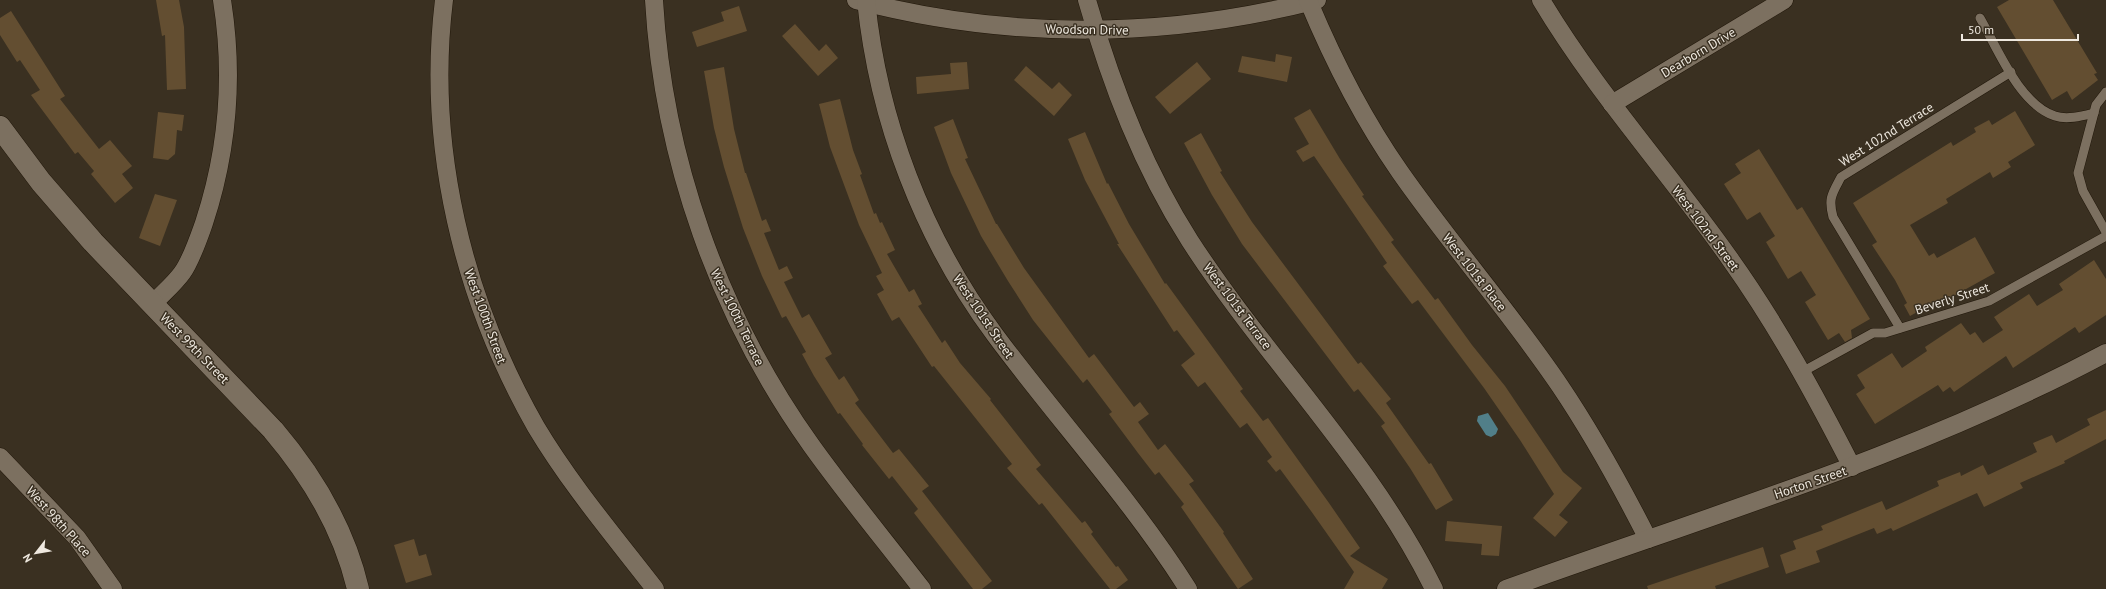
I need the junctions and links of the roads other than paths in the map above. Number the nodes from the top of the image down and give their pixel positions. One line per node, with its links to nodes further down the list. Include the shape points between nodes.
1 (222, 0): 18 (street, via 228,43 229,97 223,150 200,235 183,273)
2 (444, 0): 27 (street, West 100th Street, via 439,81 443,142 453,207 468,270 485,320 536,427 564,470)
3 (654, 0): 28 (street, West 100th Terrace, via 661,73 671,129 691,204 710,260 731,308 769,380 810,444)
4 (1087, 0): 10 (street, West 101st Terrace)
5 (1541, 0): 13 (street, West 102nd Street, via 1564,38)
6 (1784, 0): 13 (street, Dearborn Drive)
7 (862, 1): 10 (street, Woodson Drive, via 925,16 1003,27); 29 (street, West 101st Street, via 878,79 892,130 917,200 939,247 994,334 1142,525)
8 (1311, 1): 10 (street, Woodson Drive, via 1260,14 1195,24 1136,30); 24 (street, West 101st Place, via 1339,70 1367,120 1414,190 1559,385 1602,452)
9 (1980, 18): 11 (lane)
10 (1095, 30): 30 (street, West 101st Terrace, via 1131,129 1159,187 1190,240 1215,277 1347,451 1397,525)
11 (2011, 72): 14 (lane, via 2029,100 2055,116 2072,118); 19 (lane, West 102nd Terrace, via 1841,177 1833,192 1829,203 1833,217)
12 (2106, 92): 14 (lane, via 2096,105)
13 (1612, 104): 21 (street, West 102nd Street, via 1730,258)
14 (2094, 114): 16 (lane, via 2078,173 2083,191)
15 (0, 127): 18 (street, West 99th Street, via 41,182 93,242)
16 (2106, 232)
17 (2106, 236): 19 (lane, Beverly Street, via 1989,301)
18 (153, 304): 26 (street, West 99th Street, via 296,456 322,497 342,538)
19 (1900, 328): 21 (lane, Beverly Street, via 1885,333 1872,333)
20 (2106, 353): 23 (street, Horton Street, via 1989,411)
21 (1802, 372): 23 (street, West 102nd Street)
22 (0, 457): 25 (street, West 98th Place, via 77,538)
23 (1852, 467): 24 (street, Horton Street)
24 (1648, 539): 31 (street, Horton Street)
25 (113, 589)
26 (358, 589)
27 (655, 589)
28 (922, 589)
29 (1188, 589)
30 (1434, 589)
31 (1506, 589)

